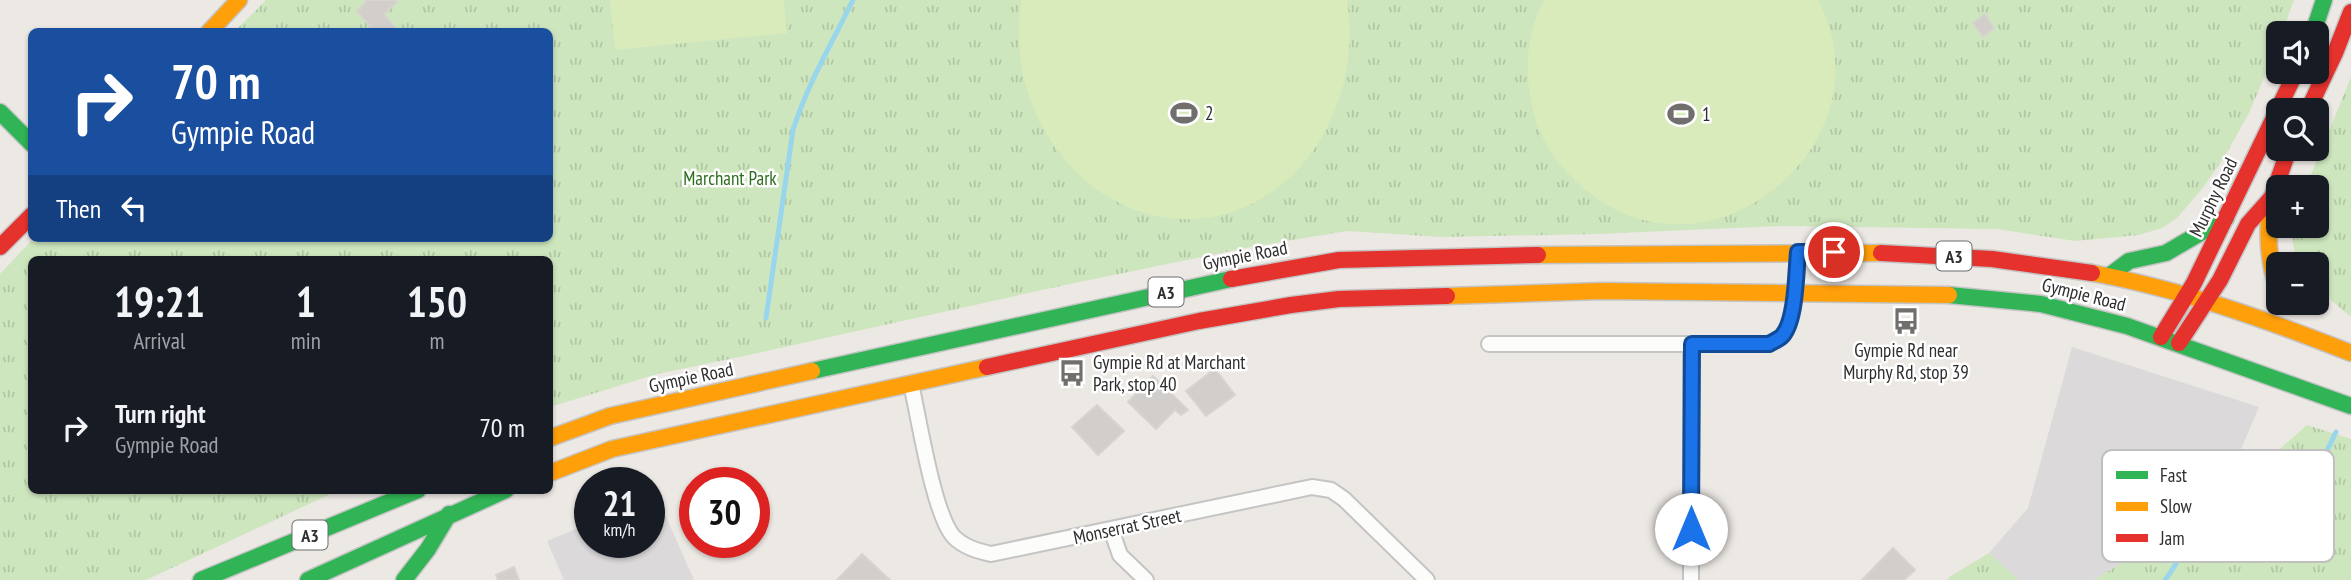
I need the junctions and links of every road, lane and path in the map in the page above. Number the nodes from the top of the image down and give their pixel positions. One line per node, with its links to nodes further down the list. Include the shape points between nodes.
1 (239, 0): 5 (main road)
2 (2324, 0): 4 (main road)
3 (2351, 12): 7 (main road)
4 (2317, 21)
5 (213, 28)
6 (2290, 84): 11 (main road, Murphy Road)
7 (2314, 98)
8 (0, 112): 9 (main road)
9 (28, 140)
10 (2266, 204): 18 (main road, via 2248,224)
11 (2226, 218): 15 (main road, via 2166,253 2129,261); 17 (main road, Murphy Road)
12 (28, 219): 13 (main road)
13 (0, 247)
14 (1798, 252): 15 (main road, Gympie Road / A3, via 1987,259); 16 (street); 28 (main road, Gympie Road / A3, via 1316,263 610,416)
15 (2109, 276): 17 (main road, Gympie Road / A3)
16 (1794, 293): 21 (main road, Gympie Road / A3, via 1942,294 2021,301); 23 (street, via 1786,329 1776,341); 26 (main road, Gympie Road / A3, via 1601,291 1339,299 1199,321)
17 (2187, 296): 18 (main road, Gympie Road / A3); 21 (main road, Murphy Road)
18 (2207, 302): 20 (main road, Gympie Road / A3); 24 (main road)
19 (2295, 315): 20 (main road)
20 (2310, 336): 25 (main road, Gympie Road / A3)
21 (2161, 337): 24 (main road, Gympie Road / A3)
22 (1489, 344): 23 (street)
23 (1692, 344): 39 (street)
24 (2179, 344): 27 (main road, Gympie Road / A3)
25 (2351, 353)
26 (911, 384): 29 (main road, Gympie Road / A3, via 612,449); 33 (street, Monserrat Street, via 940,510 953,536 971,549 991,555)
27 (2351, 406)
28 (553, 437)
29 (553, 472)
30 (408, 494): 34 (main road, A3)
31 (496, 494): 32 (main road, A3)
32 (449, 514): 35 (main road, A3); 36 (main road)
33 (1111, 529): 37 (street, via 1120,555); 38 (street, Monserrat Street, via 1312,487 1331,490)
34 (201, 580)
35 (309, 580)
36 (404, 580)
37 (1146, 580)
38 (1427, 580)
39 (1691, 580)

